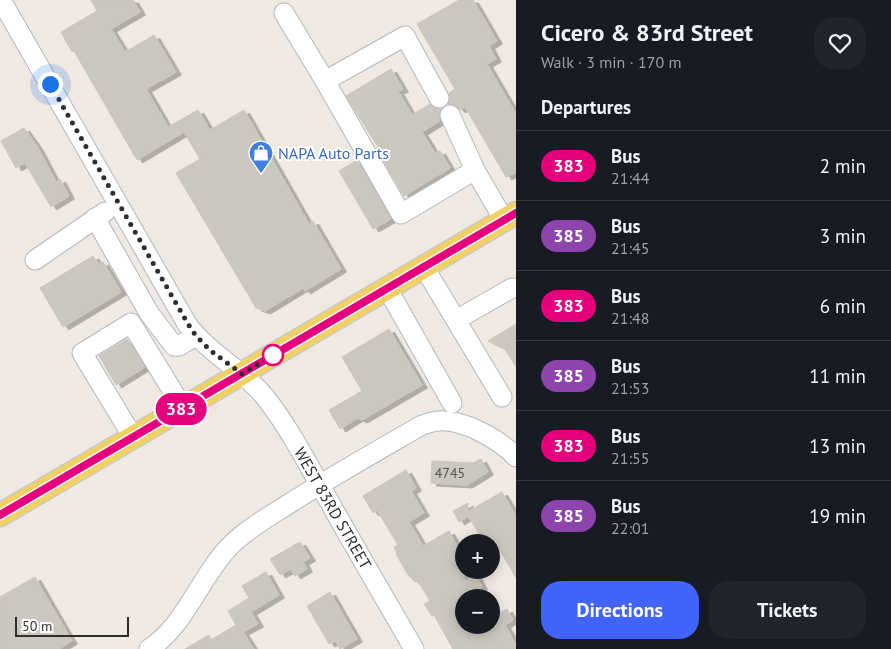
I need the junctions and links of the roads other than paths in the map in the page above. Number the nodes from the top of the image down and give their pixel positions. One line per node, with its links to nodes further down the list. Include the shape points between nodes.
1 (1, 0): 7 (street, WEST 83RD STREET)
2 (284, 13): 3 (street)
3 (325, 81): 4 (street, via 404,36); 6 (street, via 401,214)
4 (439, 98)
5 (450, 116): 6 (street)
6 (474, 170): 8 (street)
7 (119, 203): 9 (street); 14 (street, WEST 83RD STREET)
8 (510, 217): 11 (main road)
9 (95, 218): 10 (street); 15 (street)
10 (35, 260)
11 (424, 267): 12 (main road); 16 (street)
12 (387, 288): 19 (main road); 21 (street)
13 (512, 288): 16 (street)
14 (170, 294): 15 (street); 18 (street, WEST 83RD STREET)
15 (145, 306): 17 (street); 18 (street, via 174,346)
16 (456, 320): 20 (street)
17 (131, 323): 22 (street); 23 (street, via 82,353)
18 (196, 336): 19 (street, WEST 83RD STREET)
19 (242, 374): 22 (main road); 25 (street, WEST 83RD STREET, via 269,403)
20 (502, 397)
21 (452, 403)
22 (182, 408): 23 (main road)
23 (132, 437): 26 (main road)
24 (516, 457): 25 (street, via 492,438 456,424 438,421 422,425)
25 (320, 485): 27 (street, via 232,544 172,629); 28 (street, WEST 83RD STREET)
26 (0, 515)
27 (149, 649)
28 (414, 649)

